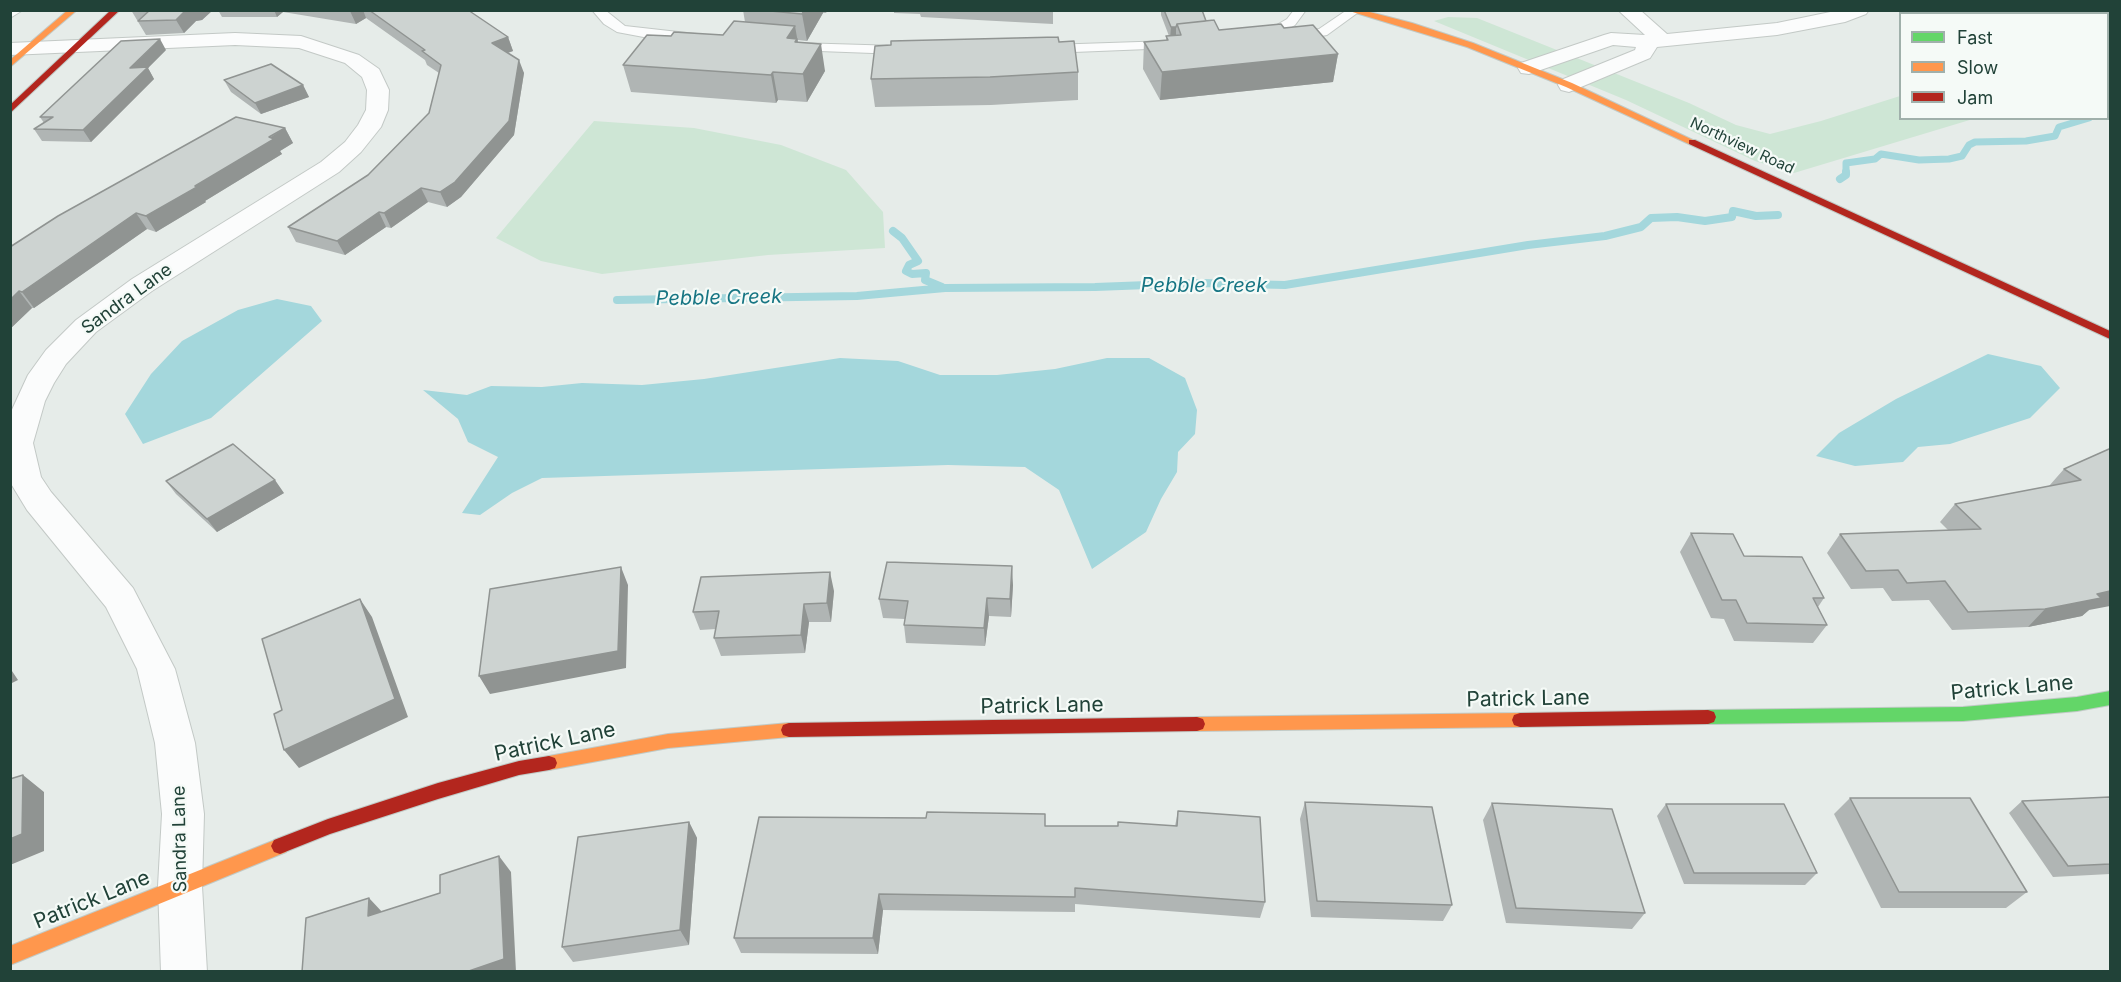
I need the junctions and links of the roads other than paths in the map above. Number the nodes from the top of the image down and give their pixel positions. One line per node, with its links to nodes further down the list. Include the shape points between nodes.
1 (17, 10): 9 (lane)
2 (73, 10): 15 (street)
3 (116, 10): 13 (street)
4 (598, 10): 10 (lane, via 621,29)
5 (1300, 10): 8 (lane, via 1291,22 1264,36 1299,37 1323,32)
6 (1628, 10): 11 (street)
7 (1859, 10): 11 (street, via 1778,29)
8 (1352, 11): 19 (street, Northview Road, via 1439,34)
9 (10, 15)
10 (704, 38)
11 (1655, 41): 19 (street, via 1611,39); 20 (street, via 1643,54)
12 (1183, 44): 17 (lane)
13 (80, 45): 15 (street, Sandra Lane); 21 (street); 24 (street, Sandra Lane, via 235,39 301,42 352,59 371,74 378,90 377,110 369,127 330,167 142,285 86,326 56,357 39,382 17,443 26,479 39,501 120,597 156,669 175,742 183,814)
14 (784, 46): 16 (lane)
15 (21, 48): 18 (street)
16 (908, 50)
17 (1032, 50)
18 (10, 65)
19 (1529, 68): 20 (street, Northview Road)
20 (1569, 85): 22 (street, Northview Road)
21 (10, 110)
22 (2110, 335)
23 (2110, 698): 24 (street, Patrick Lane, via 1963,714 766,731 668,741 519,768 328,827)
24 (180, 886): 25 (street, Patrick Lane); 26 (street, Sandra Lane)
25 (10, 956)
26 (184, 972)

